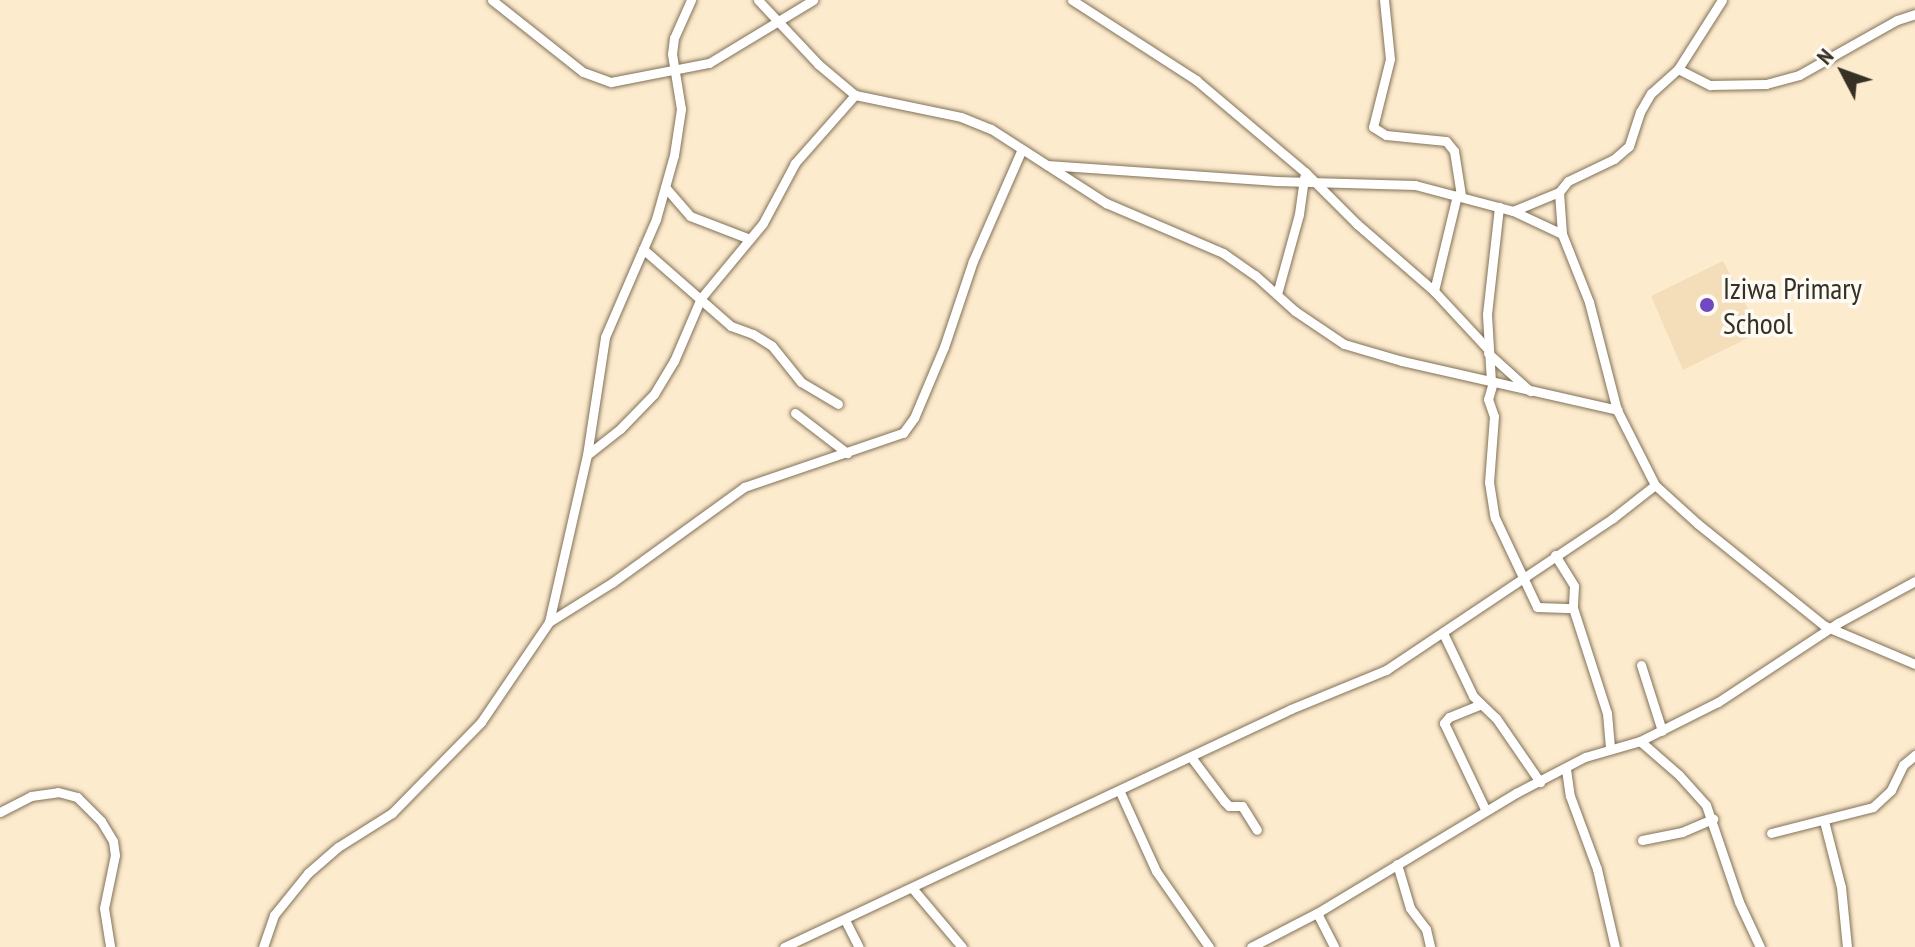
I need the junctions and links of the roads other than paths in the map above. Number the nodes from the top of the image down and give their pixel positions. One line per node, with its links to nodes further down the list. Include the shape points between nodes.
1 (492, 0): 10 (street, via 594,77 624,81)
2 (691, 0): 10 (street, via 674,38)
3 (758, 0): 9 (street)
4 (813, 0): 9 (street)
5 (1072, 0): 15 (street, via 1196,80)
6 (1384, 0): 18 (street, via 1390,63 1373,127 1386,135 1436,137 1448,143 1456,156)
7 (1722, 0): 11 (street)
8 (1915, 14): 11 (street, via 1810,70 1766,84 1710,85)
9 (778, 24): 10 (street, via 709,63); 12 (street)
10 (673, 69): 16 (street, via 680,120)
11 (1678, 69): 17 (street, via 1651,93 1624,152 1568,181)
12 (855, 95): 13 (street, via 961,117); 22 (street, via 795,163)
13 (1022, 149): 14 (street); 33 (street, via 914,418 898,436)
14 (1044, 165): 15 (street); 25 (street, via 1106,203 1223,253)
15 (1308, 178): 18 (street, via 1415,185); 24 (street); 25 (street)
16 (665, 187): 22 (street, via 690,216); 23 (street)
17 (1559, 192): 20 (street); 21 (street)
18 (1459, 195): 19 (street); 24 (street)
19 (1499, 207): 20 (street); 27 (street)
20 (1513, 211): 21 (street)
21 (1562, 234): 31 (street, via 1592,312)
22 (750, 239): 26 (street)
23 (643, 249): 26 (street); 34 (street, via 605,337)
24 (1434, 291): 27 (street)
25 (1277, 294): 28 (street, via 1317,328 1351,347)
26 (701, 298): 30 (street, via 731,326 772,346 790,373); 34 (street, via 654,394)
27 (1488, 351): 28 (street); 29 (street)
28 (1492, 382): 29 (street); 37 (street, via 1489,491 1499,527)
29 (1531, 391): 31 (street)
30 (838, 404)
31 (1617, 410): 35 (street)
32 (795, 413): 33 (street)
33 (847, 453): 40 (street, via 744,487)
34 (587, 455): 40 (street)
35 (1655, 485): 36 (street); 41 (street)
36 (1555, 555): 37 (street); 39 (street, via 1574,586)
37 (1524, 574): 39 (street, via 1538,608); 42 (street)
38 (1915, 581): 41 (street)
39 (1573, 608): 48 (street, via 1607,713)
40 (549, 622): 67 (street, via 481,722 392,813 308,873 274,915)
41 (1830, 629): 43 (street); 46 (street, via 1758,678)
42 (1443, 633): 45 (street); 50 (street, via 1386,670)
43 (1915, 664)
44 (1641, 665): 46 (street)
45 (1479, 705): 52 (street, via 1496,718); 54 (street, via 1444,723)
46 (1662, 731): 47 (street)
47 (1640, 741): 48 (street); 56 (street, via 1692,788)
48 (1610, 748): 51 (street)
49 (1915, 755): 57 (street, via 1873,807)
50 (1191, 757): 53 (street); 58 (street, via 1224,801 1242,806)
51 (1566, 769): 52 (street); 76 (street)
52 (1540, 782): 54 (street)
53 (1120, 792): 62 (street); 72 (street, via 1156,871)
54 (1485, 809): 61 (street)
55 (0, 812): 66 (street, via 31,796 58,792 77,797 101,821 115,855 104,908)
56 (1713, 819): 60 (street); 77 (street, via 1739,902)
57 (1824, 821): 59 (street); 78 (street, via 1843,900)
58 (1257, 830)
59 (1771, 833)
60 (1642, 840)
61 (1397, 864): 63 (street); 75 (street, via 1411,911 1426,929)
62 (913, 889): 64 (street); 71 (street)
63 (1317, 913): 73 (street); 74 (street)
64 (845, 920): 65 (street); 70 (street)
65 (814, 935): 68 (street); 69 (street)
66 (110, 947)
67 (263, 947)
68 (784, 947)
69 (800, 947)
70 (859, 947)
71 (962, 947)
72 (1209, 947)
73 (1251, 947)
74 (1334, 947)
75 (1430, 947)
76 (1615, 947)
77 (1760, 947)
78 (1847, 947)

